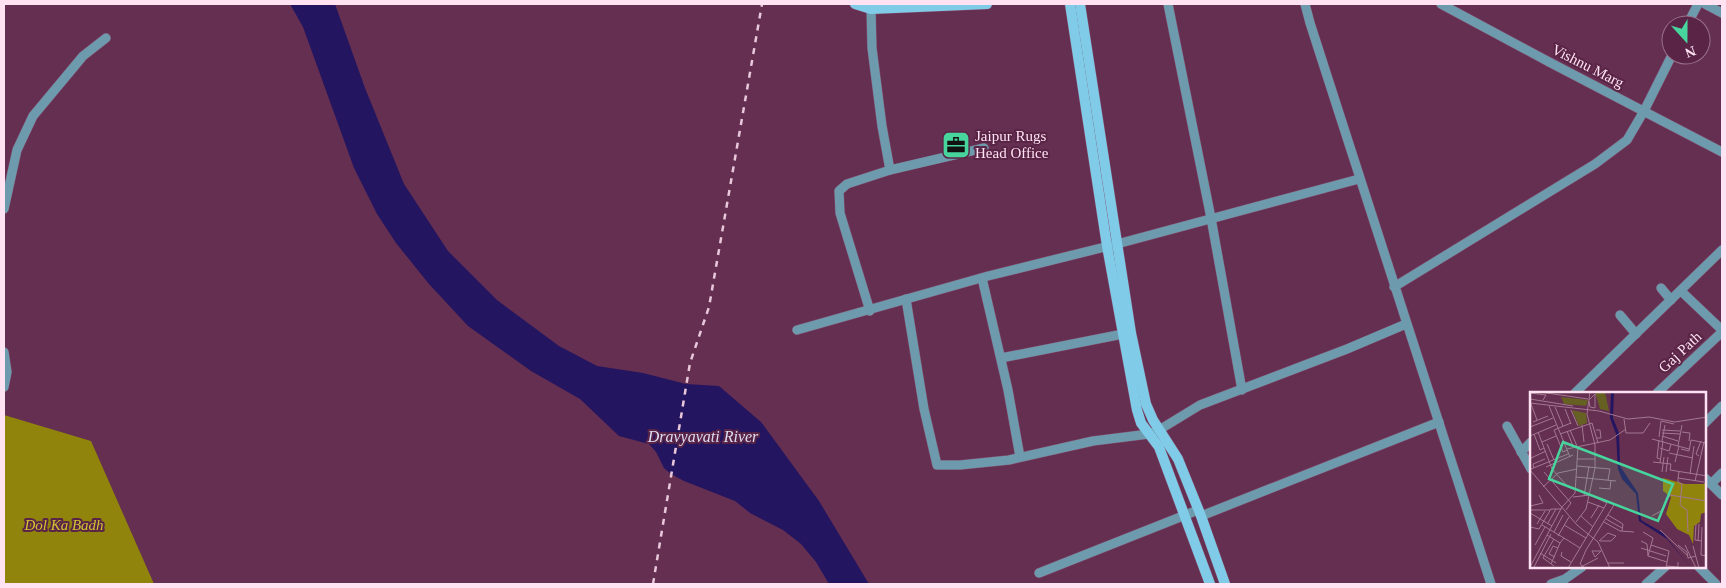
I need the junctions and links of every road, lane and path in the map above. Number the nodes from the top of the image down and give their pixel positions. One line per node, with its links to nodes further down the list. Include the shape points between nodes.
1 (855, 4): 9 (street)
2 (987, 4): 9 (street)
3 (1168, 4): 19 (street)
4 (1306, 4): 17 (street)
5 (1441, 4): 13 (street, Vishnu Marg)
6 (1705, 4): 10 (street)
7 (1084, 5): 8 (street); 20 (street)
8 (1070, 8): 21 (street)
9 (871, 9): 16 (street, via 872,48)
10 (1722, 13)
11 (106, 38): 18 (street, via 83,56 33,116 17,150)
12 (1667, 65): 13 (street)
13 (1644, 110): 15 (street, Vishnu Marg); 24 (street, via 1627,140 1595,164)
14 (984, 148): 16 (street)
15 (1722, 152)
16 (890, 170): 29 (street, via 847,184 839,191 840,213)
17 (1359, 179): 19 (street); 24 (street)
18 (4, 209)
19 (1211, 218): 20 (street); 39 (street)
20 (1118, 244): 21 (street); 34 (street)
21 (1107, 246): 23 (street); 34 (street)
22 (1722, 250): 26 (street)
23 (982, 278): 27 (street); 37 (street)
24 (1394, 287): 31 (street)
25 (1661, 288): 28 (street)
26 (1681, 290): 28 (street); 33 (street)
27 (906, 299): 29 (street); 50 (street, via 937,465)
28 (1671, 300): 35 (street)
29 (870, 311): 32 (street)
30 (1620, 315): 35 (street)
31 (1406, 324): 39 (street); 43 (street)
32 (797, 330)
33 (1722, 331): 41 (street, Gaj Path)
34 (1127, 334): 37 (street); 46 (street, via 1146,404); 47 (street, via 1138,410)
35 (1636, 334): 40 (street)
36 (4, 352): 38 (street, via 7,372)
37 (1001, 358): 50 (street)
38 (4, 387)
39 (1242, 390): 46 (street, via 1200,405)
40 (1576, 392)
41 (1658, 392)
42 (1722, 406): 44 (street)
43 (1439, 422): 55 (street); 64 (street)
44 (1706, 422)
45 (1507, 426): 49 (street)
46 (1159, 430): 47 (street); 55 (street, via 1178,458)
47 (1149, 434): 50 (street, via 1092,441); 56 (street, via 1159,448)
48 (1530, 443): 49 (street)
49 (1521, 452): 51 (street)
50 (1020, 457)
51 (1530, 467)
52 (1722, 473): 53 (street)
53 (1708, 481): 54 (street)
54 (1722, 496)
55 (1200, 513): 56 (street); 63 (street)
56 (1184, 515): 60 (street); 62 (street)
57 (1581, 568): 61 (street)
58 (1664, 568): 66 (street)
59 (1700, 568): 67 (street)
60 (1039, 573)
61 (1568, 582): 65 (street)
62 (1210, 584)
63 (1225, 584)
64 (1490, 584)
65 (1551, 584)
66 (1648, 584)
67 (1716, 584)

